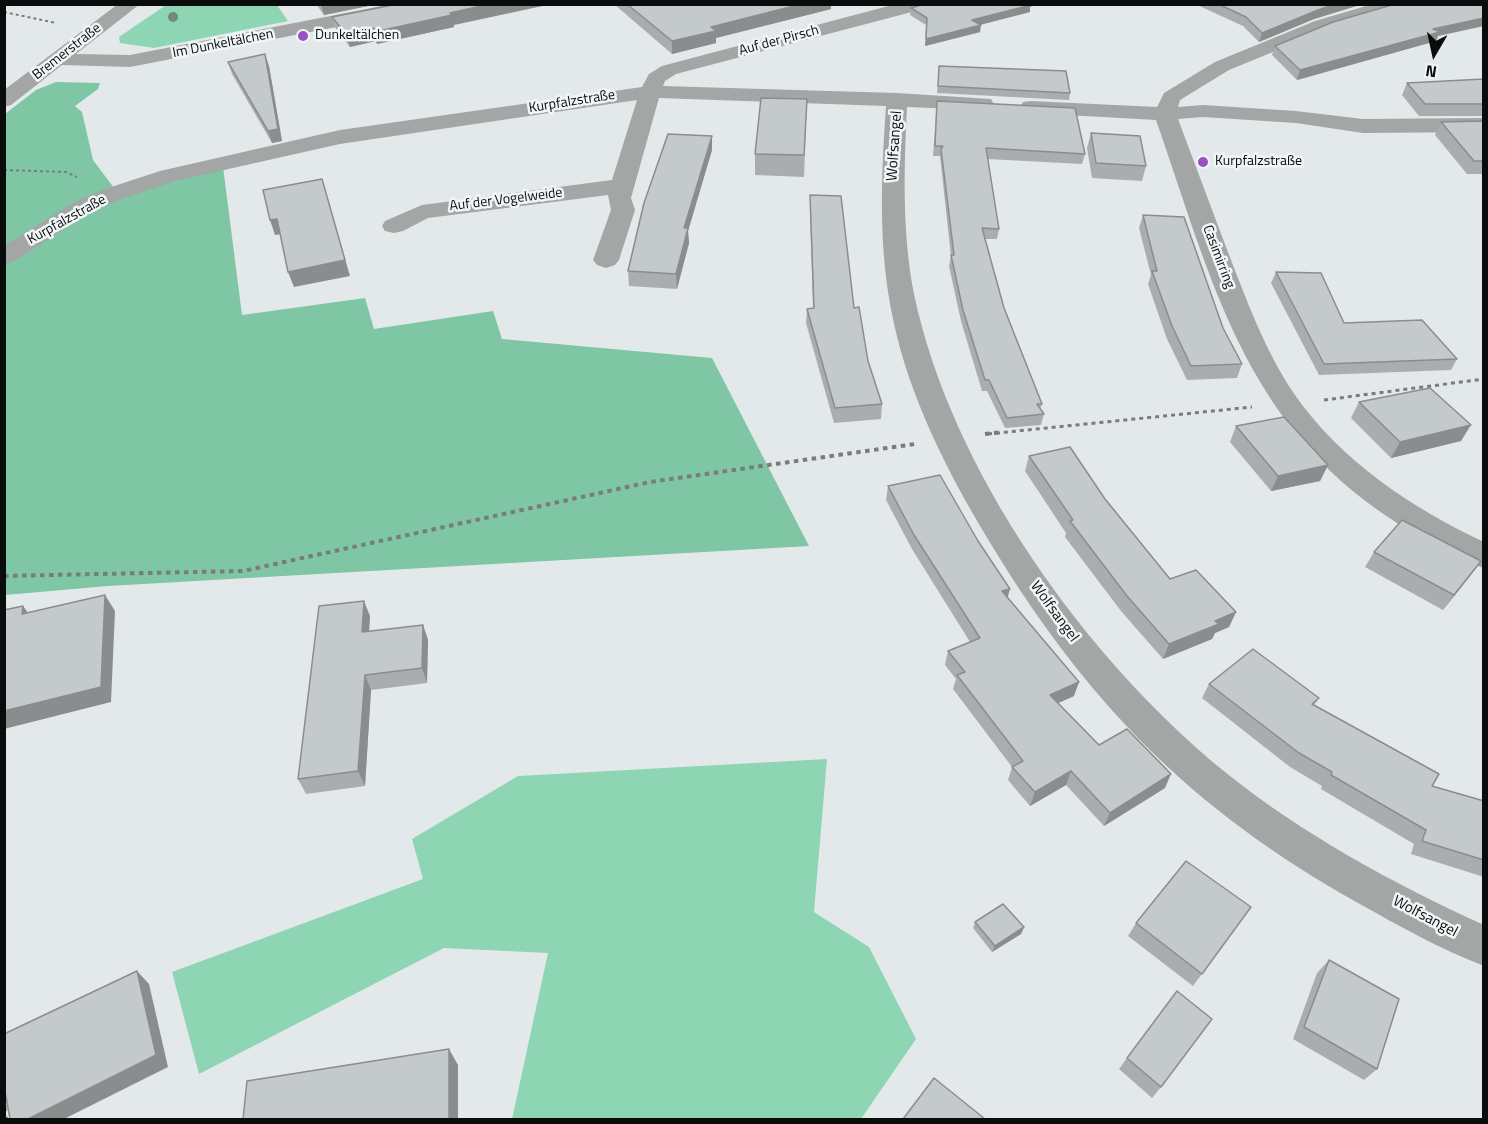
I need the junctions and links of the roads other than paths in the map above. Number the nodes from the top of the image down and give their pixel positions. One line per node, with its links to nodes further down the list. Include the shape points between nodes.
1 (131, 4): 5 (street, Bremerstraße)
2 (424, 4): 5 (street, Im Dunkeltälchen, via 130,61)
3 (920, 4): 6 (street, Auf der Pirsch, via 669,70 656,78)
4 (1395, 4): 9 (street, via 1322,25 1222,66 1171,97)
5 (56, 59): 8 (street, Bremerstraße)
6 (650, 92): 7 (street, Kurpfalzstraße); 11 (street); 13 (street, Kurpfalzstraße, via 340,137 168,176 81,208)
7 (897, 99): 9 (street, Kurpfalzstraße); 16 (street, Wolfsangel, via 892,182 894,234 901,293 930,396 1007,544 1076,644 1128,704 1251,814 1443,929)
8 (4, 101)
9 (1165, 114): 10 (street, Kurpfalzstraße, via 1205,128 1268,133 1363,126); 15 (street, Casimirring, via 1241,320 1268,375 1288,404 1352,474 1387,502)
10 (1484, 125)
11 (622, 186): 12 (street, Auf der Vogelweide, via 422,212); 14 (street, via 622,210)
12 (394, 226)
13 (4, 257)
14 (606, 260)
15 (1484, 556)
16 (1484, 946)

